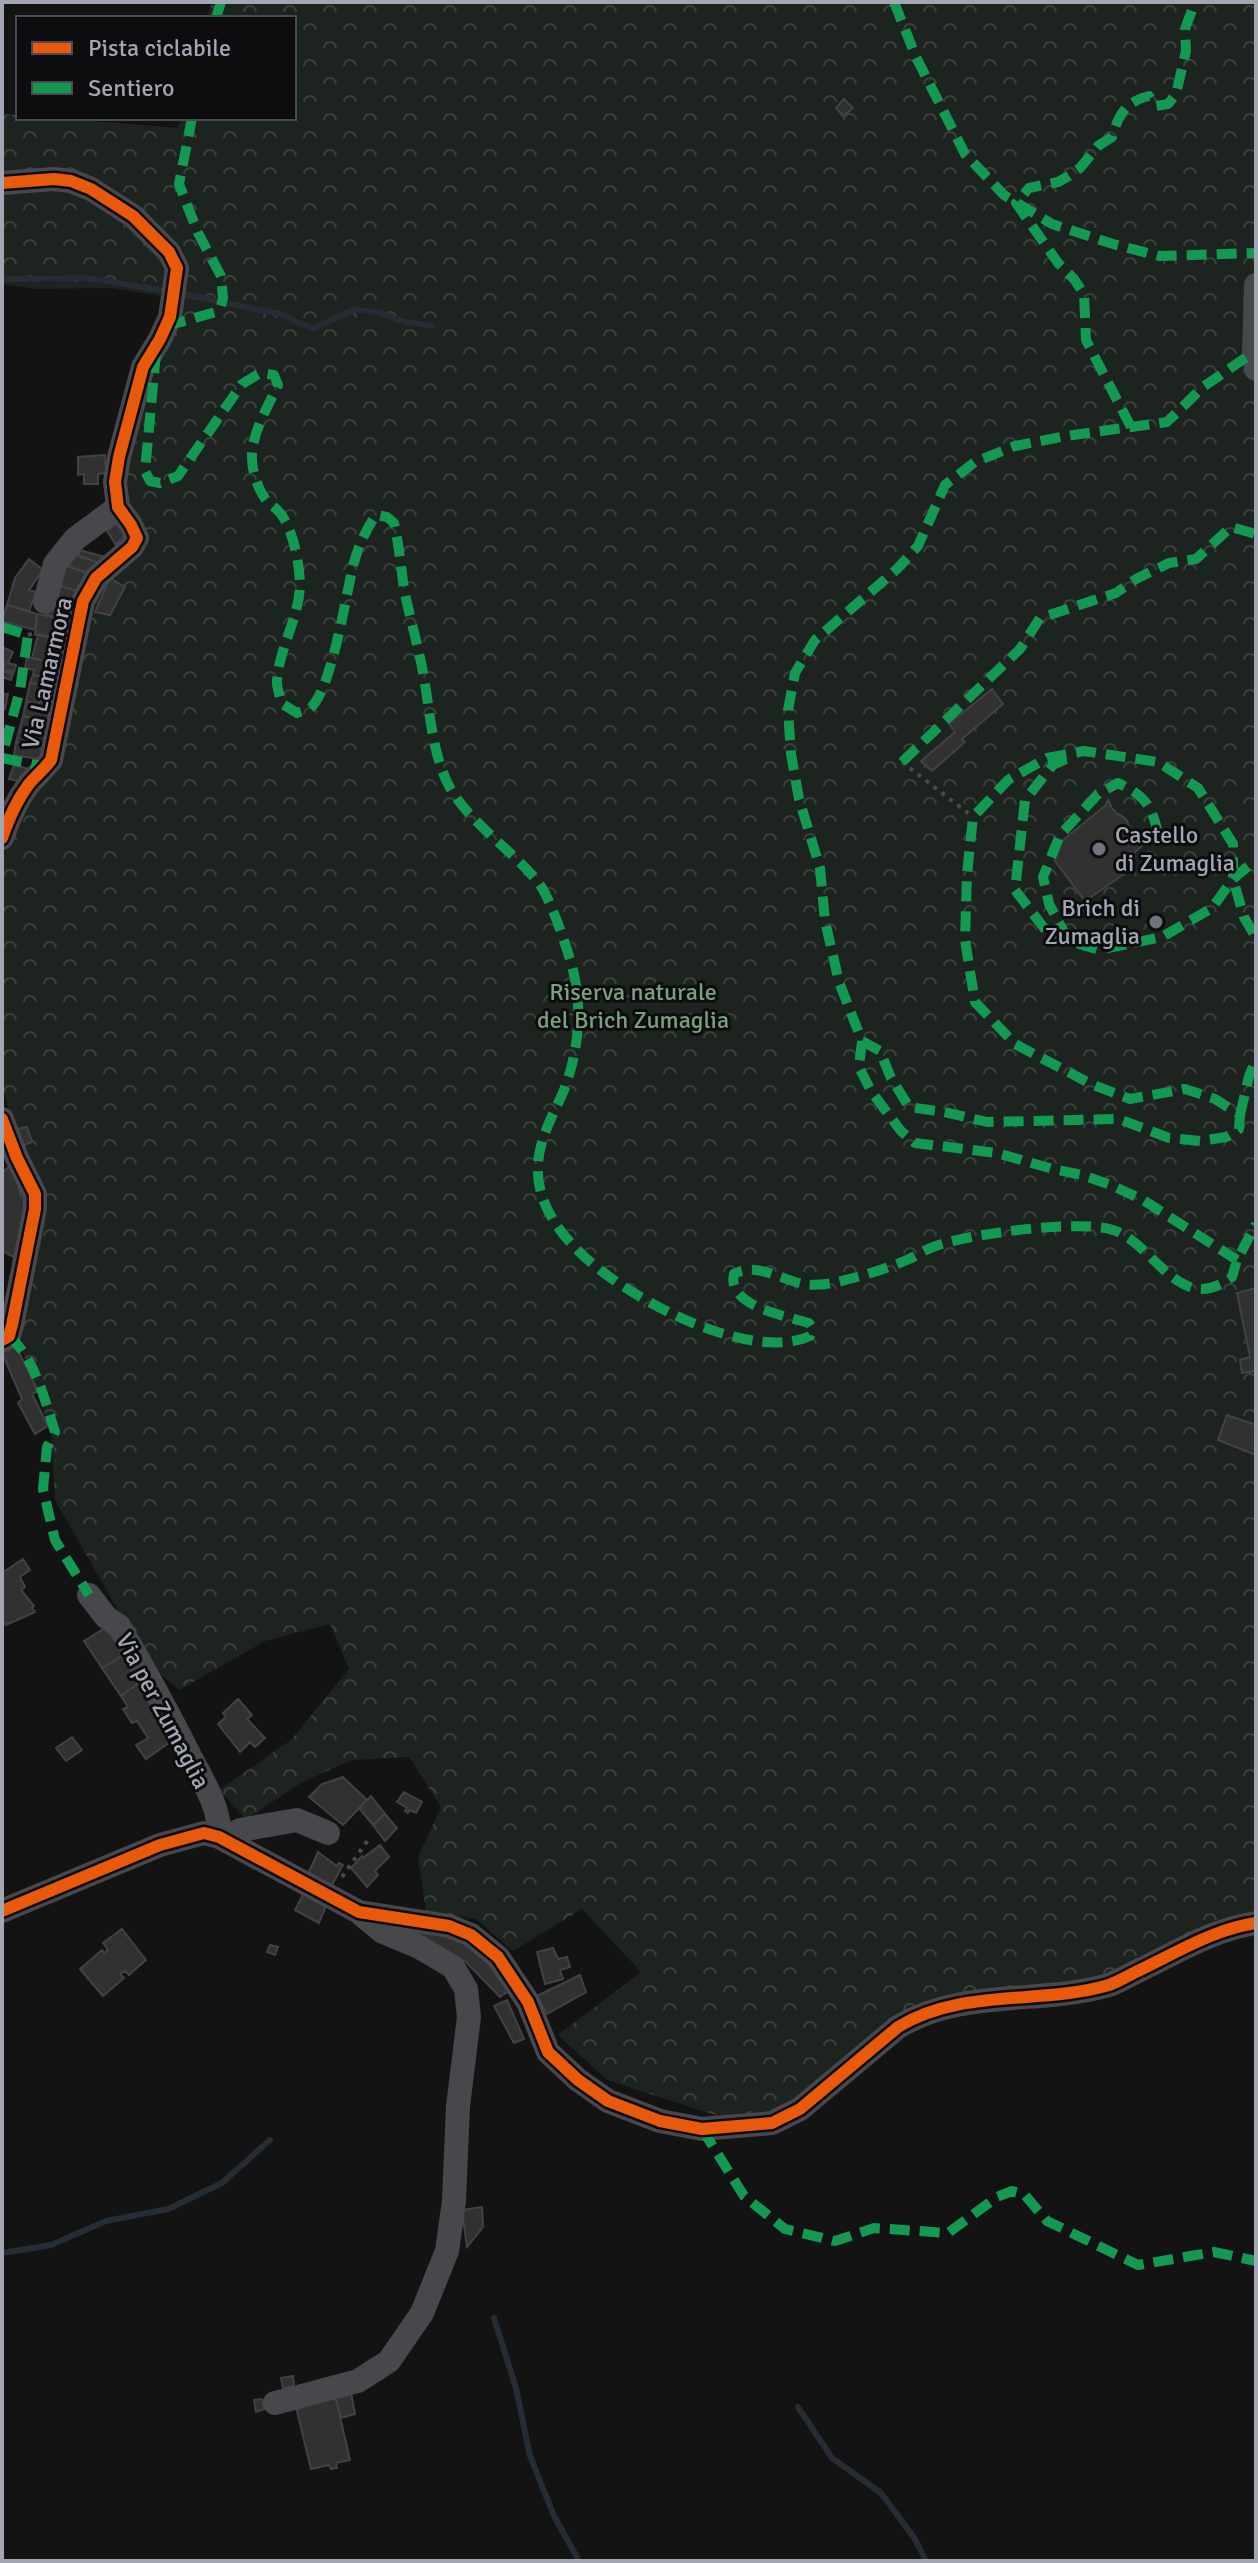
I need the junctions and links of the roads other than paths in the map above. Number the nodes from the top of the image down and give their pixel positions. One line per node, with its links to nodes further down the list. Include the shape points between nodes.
1 (2, 183): 4 (street, Via Lamarmora, via 54,179 91,189 133,216 169,252 177,268 170,317 143,367 119,457)
2 (1256, 285): 3 (street)
3 (1256, 369)
4 (118, 507): 5 (street, via 75,539 55,564); 6 (street, Via Lamarmora, via 137,538 96,578 83,601 51,760 13,807)
5 (45, 602)
6 (2, 838)
7 (2, 1119): 8 (street, via 35,1194 35,1209 12,1325)
8 (2, 1340)
9 (89, 1595): 11 (street, Via per Zumaglia, via 119,1626 167,1710 206,1788)
10 (328, 1833): 11 (street, via 297,1820)
11 (221, 1838): 12 (street, via 204,1833 160,1845); 13 (street)
12 (2, 1911)
13 (357, 1911): 14 (street, via 449,1926 471,1935 498,1957 528,2002 548,2052 578,2080 608,2101 660,2121 702,2129 772,2123 800,2109 916,2016 974,2001 1072,1993 1111,1984 1228,1928); 15 (street, via 383,1932 453,1967 466,1989 469,2017 447,2251 422,2313 389,2361 358,2381)
14 (1256, 1923)
15 (275, 2403)

